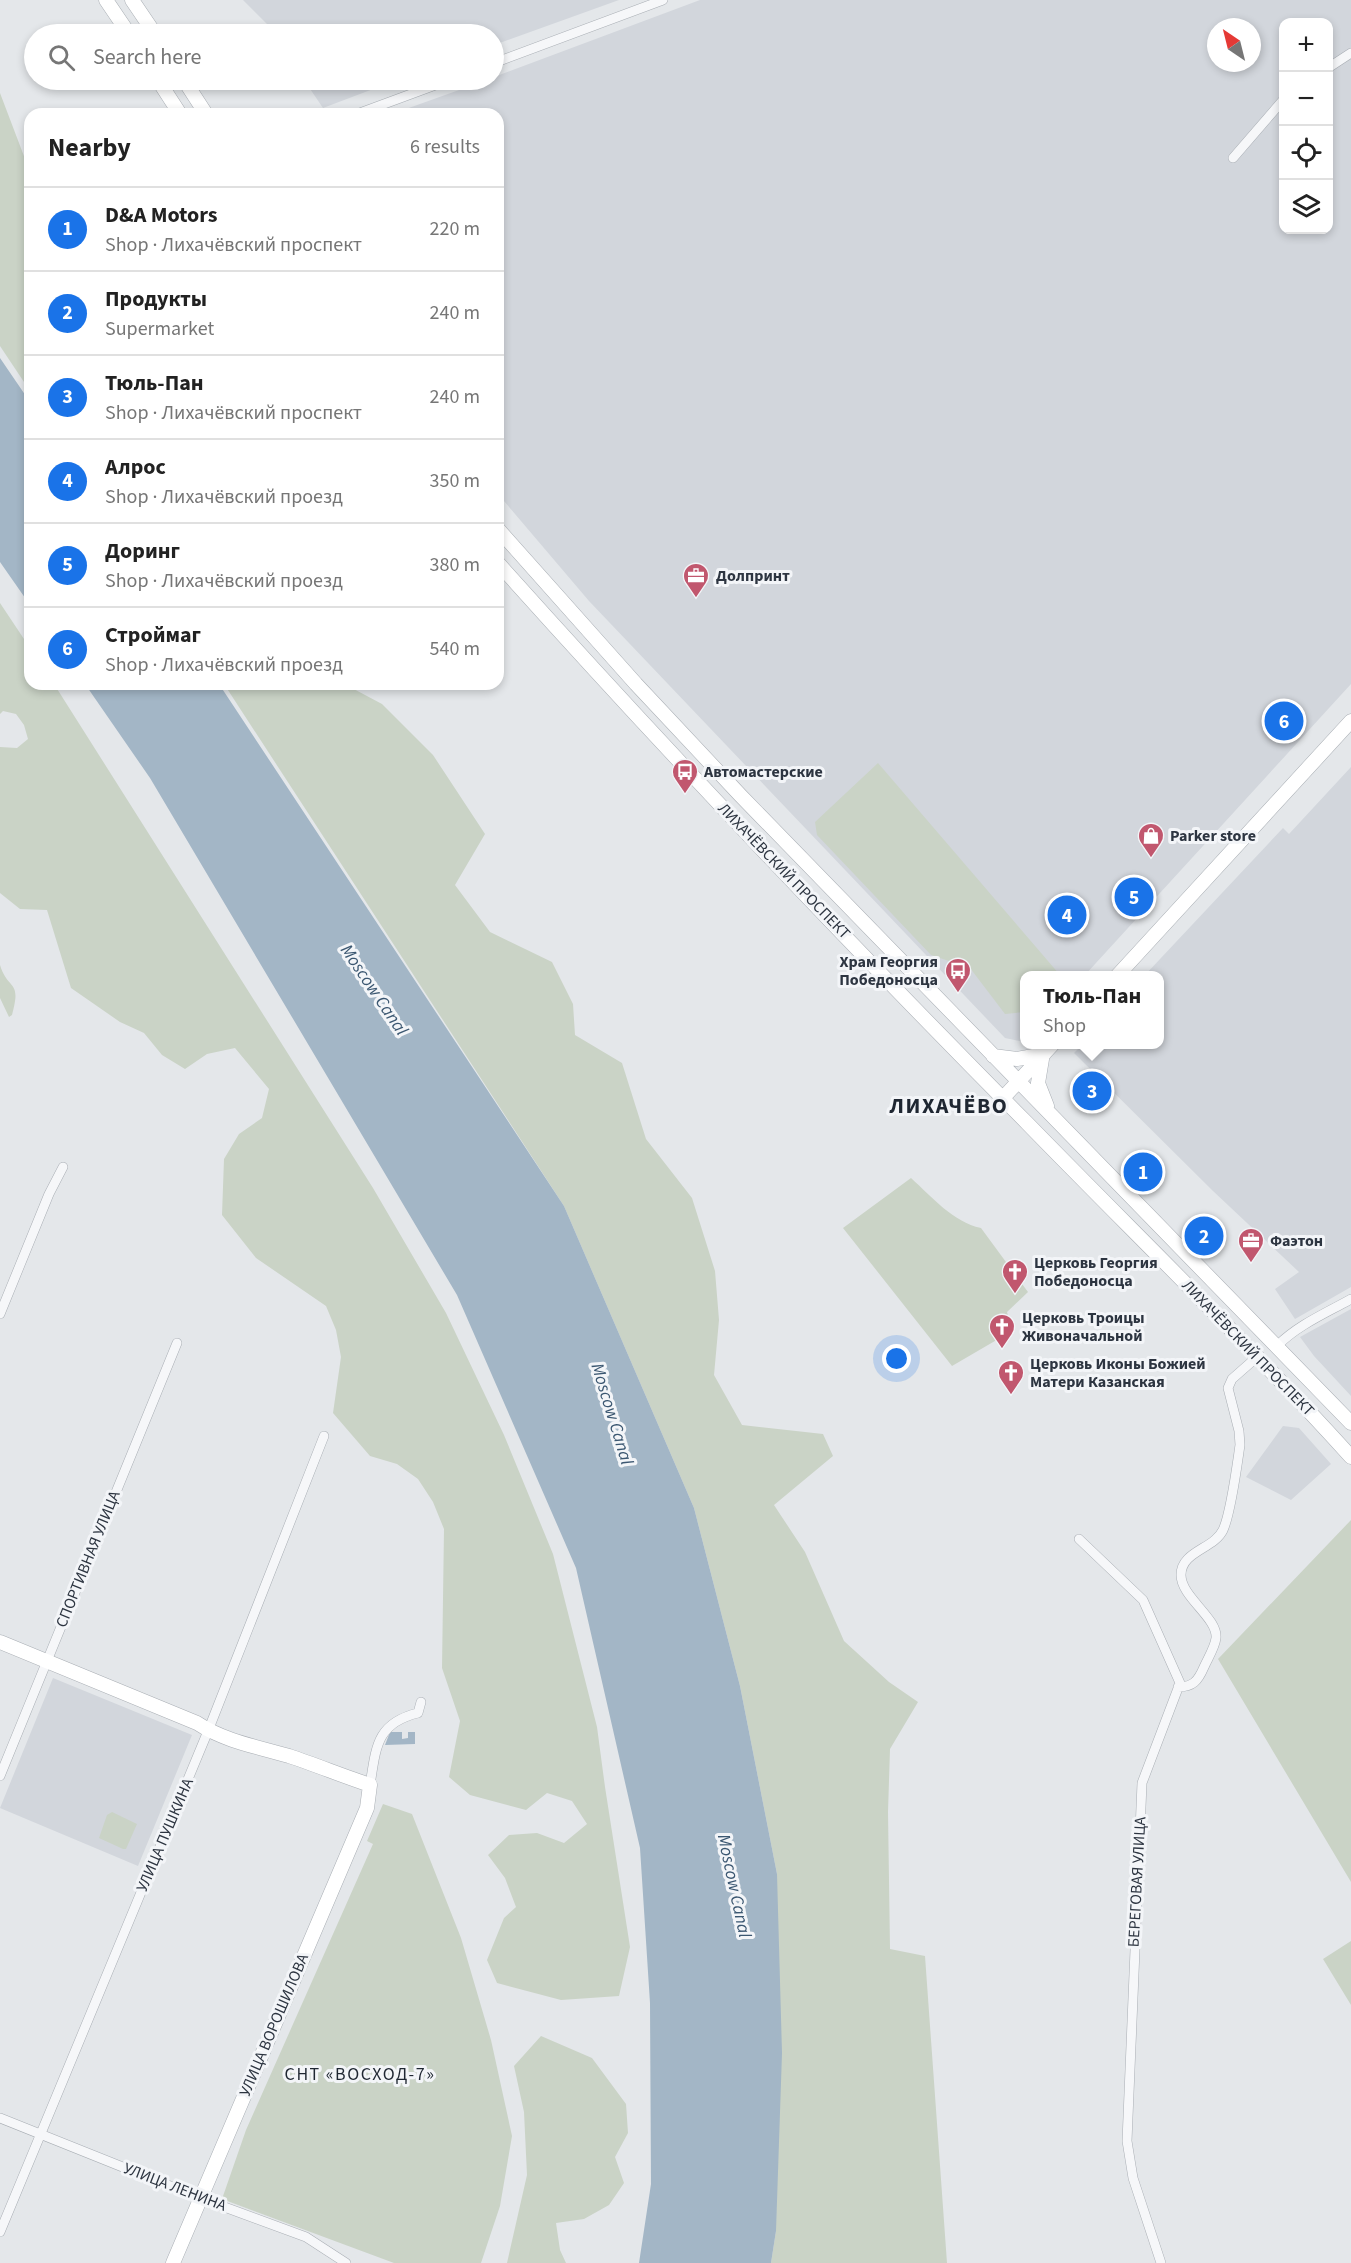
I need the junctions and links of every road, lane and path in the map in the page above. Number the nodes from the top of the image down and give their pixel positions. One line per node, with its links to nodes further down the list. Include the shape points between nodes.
1 (106, 0): 4 (main road)
2 (663, 0): 7 (street)
3 (134, 1): 5 (main road)
4 (122, 24)
5 (149, 24)
6 (1351, 53): 8 (street)
7 (504, 59)
8 (1333, 65)
9 (164, 90): 13 (main road)
10 (190, 90): 14 (main road)
11 (422, 90): 15 (street)
12 (1279, 105): 16 (street)
13 (176, 108)
14 (202, 108)
15 (373, 108)
16 (1233, 158)
17 (504, 536): 22 (main road, ЛИХАЧЁВСКИЙ ПРОСПЕКТ, via 667,717)
18 (504, 570): 24 (main road, ЛИХАЧЁВСКИЙ ПРОСПЕКТ, via 698,782)
19 (1351, 721): 20 (main road)
20 (1121, 971)
21 (1049, 1049): 22 (main road, via 1017,1059); 23 (main road); 25 (main road, via 1039,1066 1038,1083)
22 (993, 1056): 23 (main road, ЛИХАЧЁВСКИЙ ПРОСПЕКТ)
23 (1018, 1082): 24 (main road); 25 (main road, ЛИХАЧЁВСКИЙ ПРОСПЕКТ)
24 (1003, 1098): 31 (main road, ЛИХАЧЁВСКИЙ ПРОСПЕКТ)
25 (1050, 1114): 30 (main road, ЛИХАЧЁВСКИЙ ПРОСПЕКТ)
26 (63, 1167): 28 (street)
27 (1351, 1299): 30 (street, via 1305,1324)
28 (0, 1314)
29 (177, 1343): 37 (street, СПОРТИВНАЯ УЛИЦА)
30 (1278, 1346): 32 (main road, ЛИХАЧЁВСКИЙ ПРОСПЕКТ)
31 (1257, 1357): 34 (main road, ЛИХАЧЁВСКИЙ ПРОСПЕКТ); 38 (street, via 1232,1379 1228,1388 1240,1445 1223,1529 1214,1541 1188,1558 1181,1573 1182,1583 1212,1625 1216,1639 1198,1680 1188,1687)
32 (1351, 1423)
33 (324, 1436): 40 (street, УЛИЦА ПУШКИНА)
34 (1351, 1457)
35 (1079, 1539): 38 (street, via 1143,1600)
36 (0, 1642): 37 (main road)
37 (47, 1661): 40 (main road); 41 (street, СПОРТИВНАЯ УЛИЦА)
38 (1178, 1687): 49 (street, БЕРЕГОВАЯ УЛИЦА, via 1142,1783 1127,2141 1132,2178)
39 (421, 1702): 42 (street, via 418,1713 396,1720 380,1735)
40 (208, 1731): 42 (main road); 44 (street, УЛИЦА ПУШКИНА)
41 (0, 1776)
42 (370, 1785): 45 (main road, УЛИЦА ВОРОШИЛОВА, via 367,1808)
43 (0, 2118): 44 (street, УЛИЦА ЛЕНИНА)
44 (41, 2134): 45 (street, УЛИЦА ЛЕНИНА); 46 (street, УЛИЦА ПУШКИНА)
45 (200, 2198): 47 (main road, УЛИЦА ВОРОШИЛОВА); 48 (street, УЛИЦА ЛЕНИНА, via 306,2236)
46 (0, 2232)
47 (173, 2263)
48 (346, 2263)
49 (1161, 2263)

